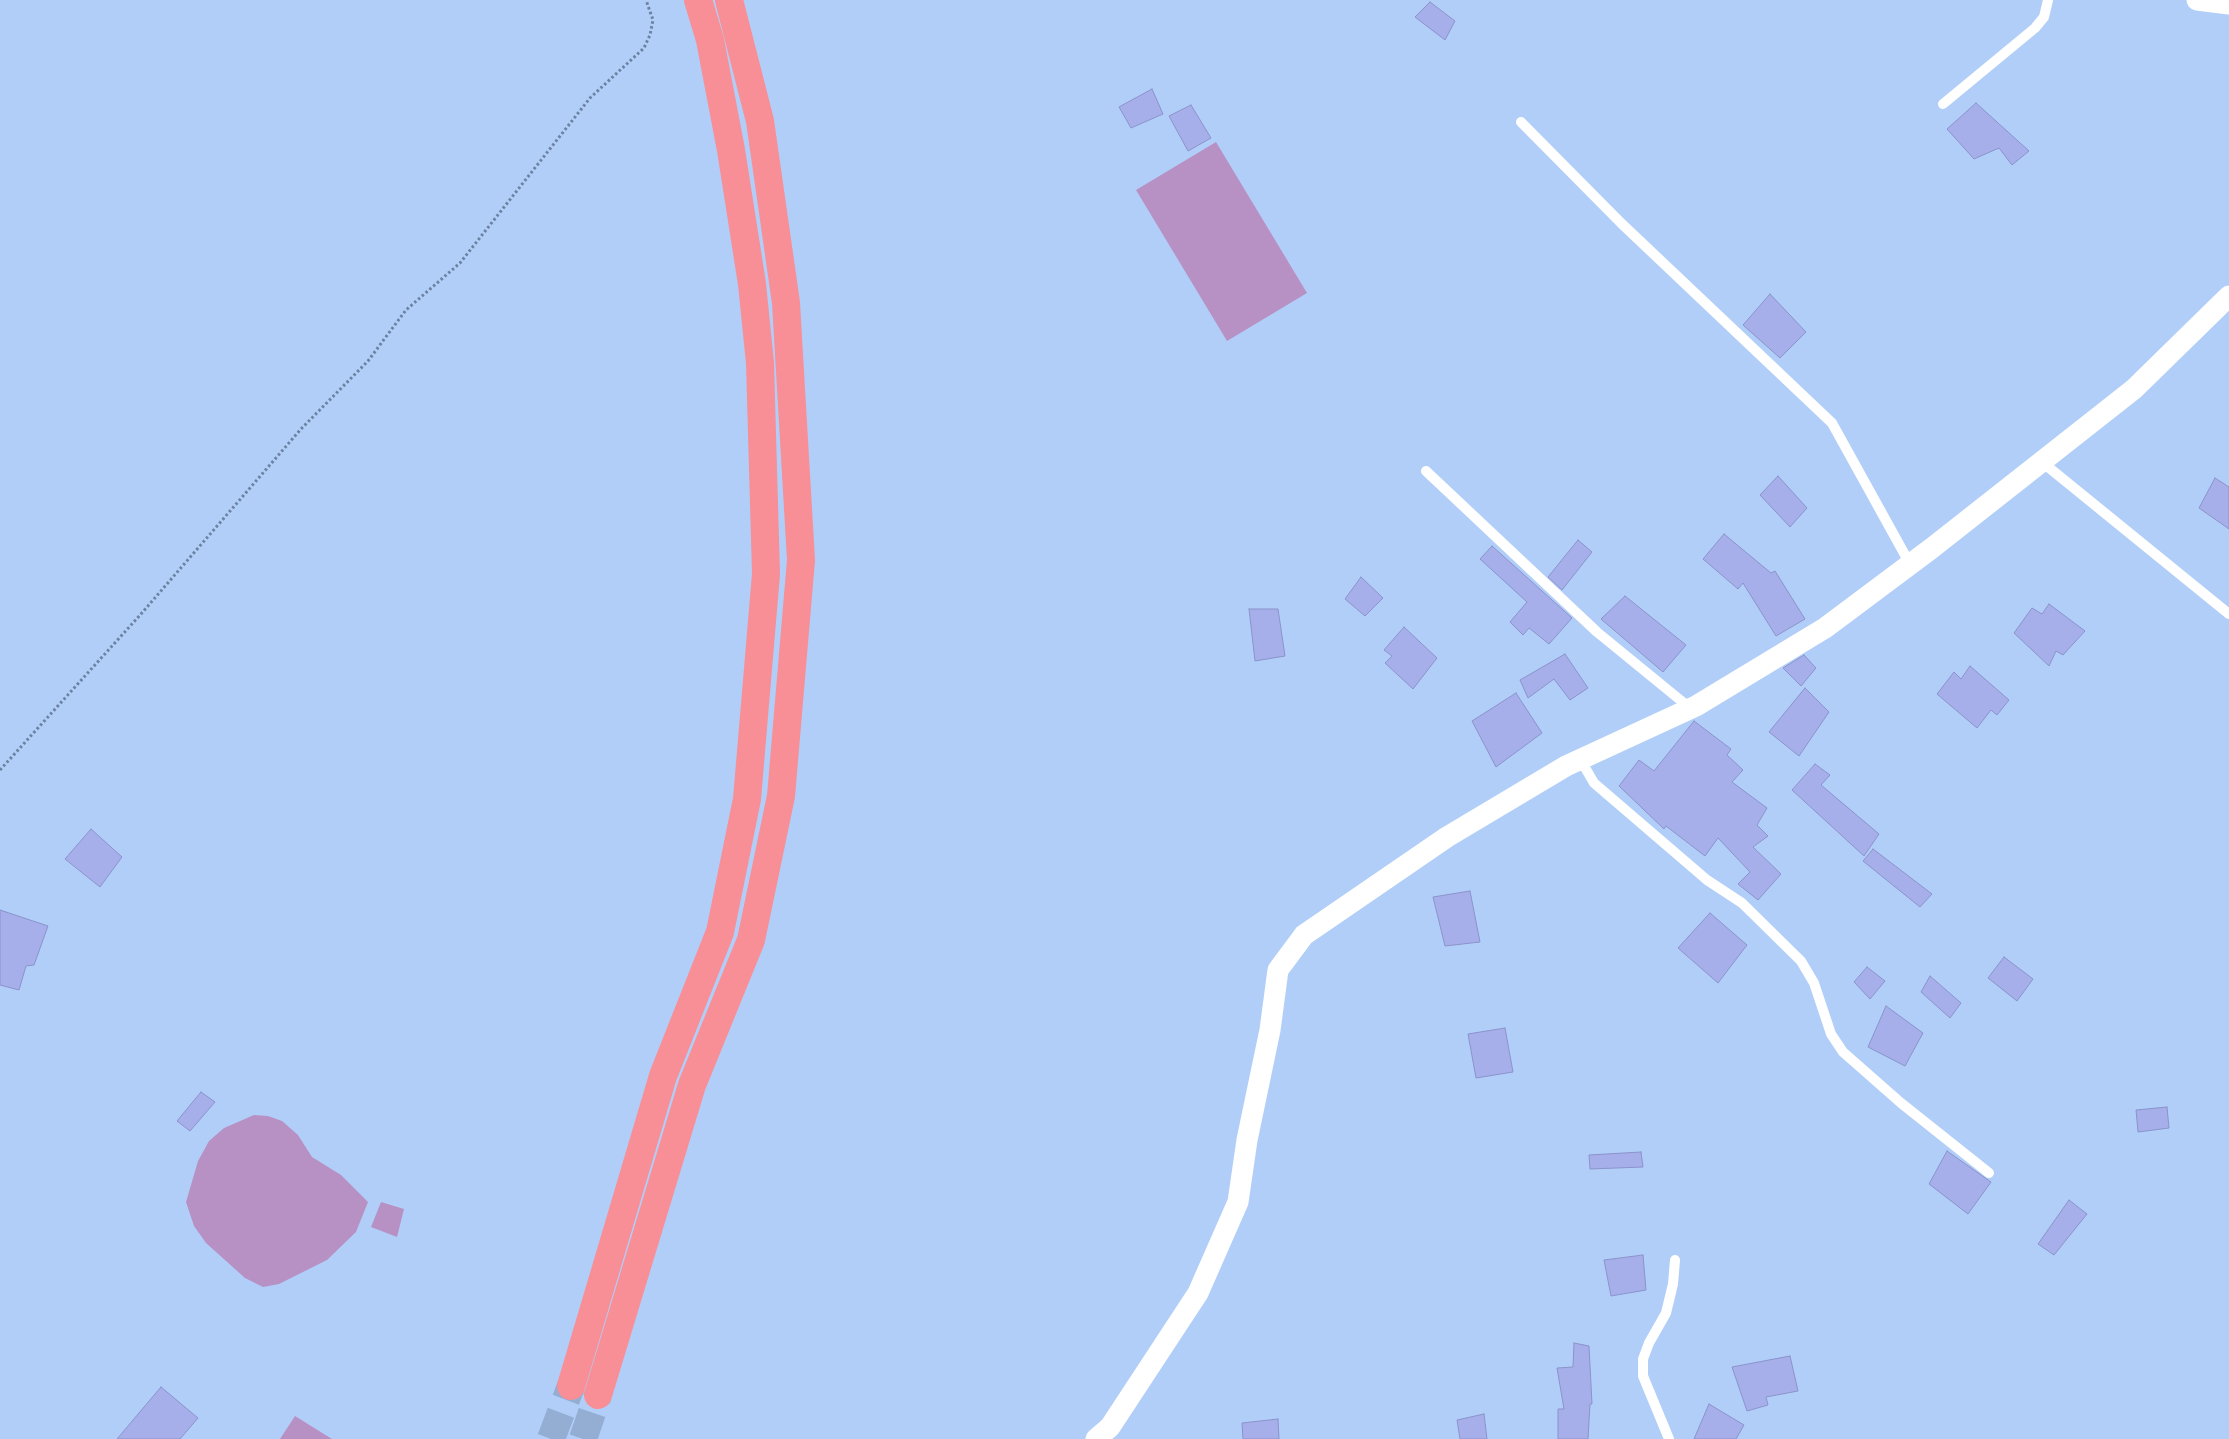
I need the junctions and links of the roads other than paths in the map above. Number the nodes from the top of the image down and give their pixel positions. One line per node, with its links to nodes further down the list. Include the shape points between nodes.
1 (698, 0): 17 (highway, via 710,40 731,150 752,284 760,363 766,574 747,799 720,932 663,1076)
2 (729, 0): 18 (highway, via 760,121 786,303 802,560 781,796 751,940 692,1085)
3 (2048, 0): 6 (lane, via 2044,16 2035,28)
4 (2197, 0): 5 (street)
5 (2229, 4)
6 (1943, 104)
7 (1521, 122): 11 (lane, via 1621,223 1832,423)
8 (2229, 296): 9 (street, via 2134,389)
9 (2042, 462): 11 (street); 12 (lane)
10 (1426, 470): 13 (lane, via 1598,632)
11 (1910, 564): 13 (street, via 1825,628)
12 (2229, 614)
13 (1690, 708): 14 (street)
14 (1580, 760): 15 (lane, via 1594,783 1707,880 1742,904 1801,961 1814,983 1831,1034 1843,1052 1901,1103); 19 (street, via 1447,837 1304,935 1278,970 1238,1202 1198,1293 1110,1427)
15 (1990, 1173)
16 (1675, 1260): 20 (lane, via 1674,1284 1666,1313 1643,1360 1643,1376)
17 (571, 1386)
18 (598, 1395)
19 (1096, 1439)
20 (1670, 1439)

